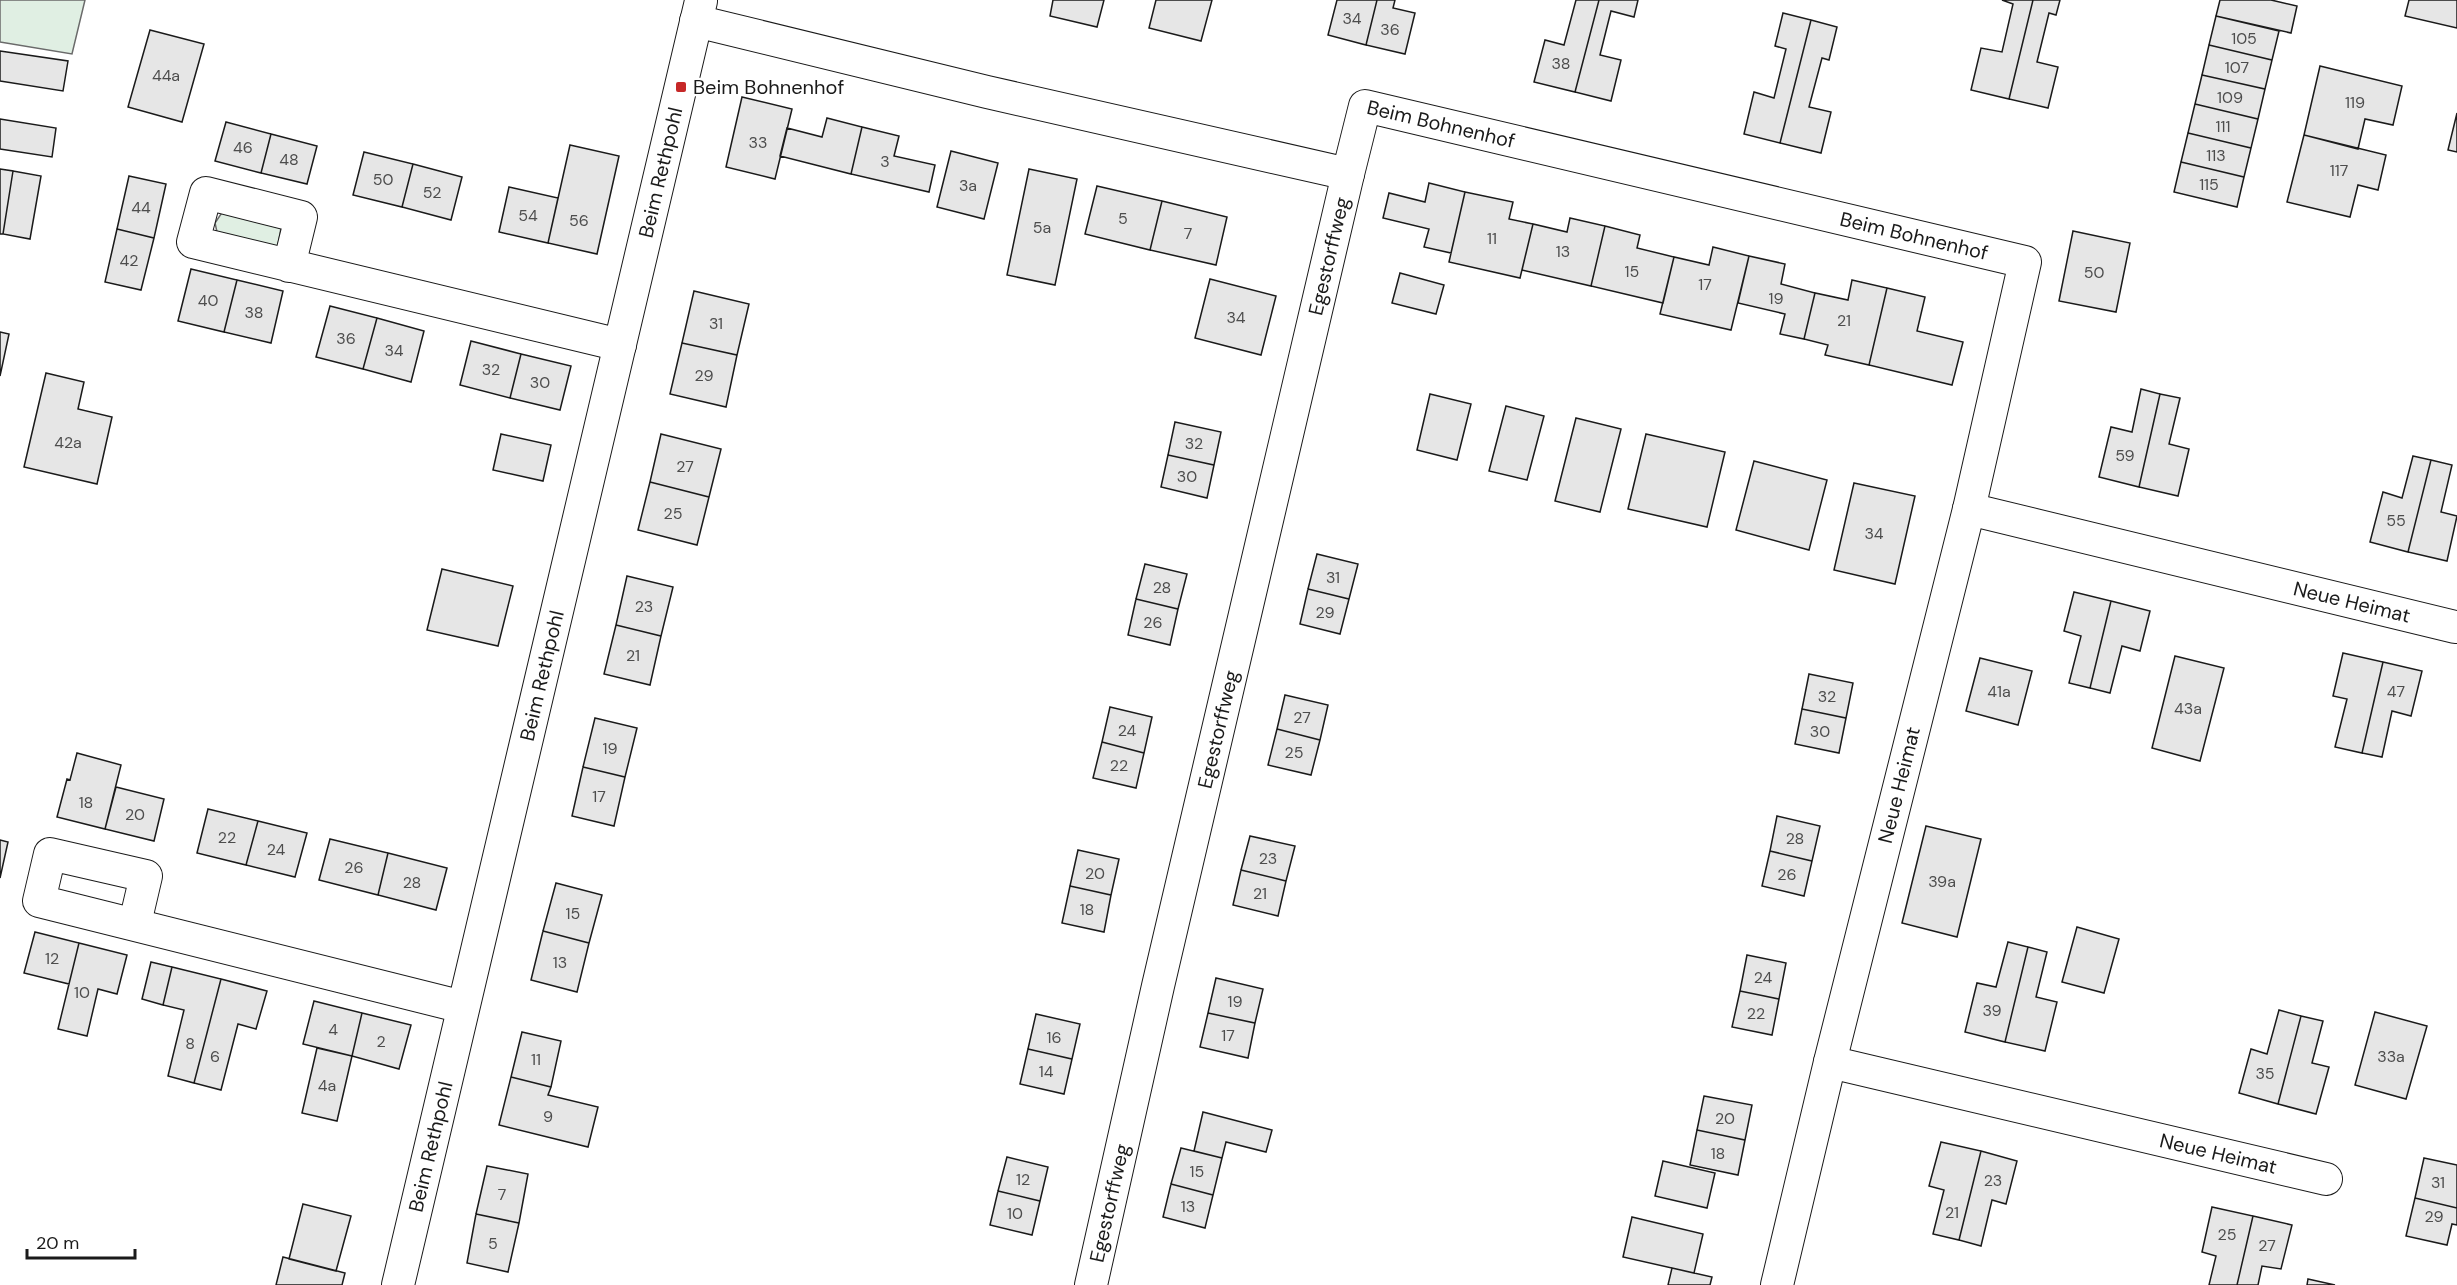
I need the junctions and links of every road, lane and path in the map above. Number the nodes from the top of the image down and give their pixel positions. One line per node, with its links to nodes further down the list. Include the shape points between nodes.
1 (698, 11): 2 (street, via 1010,97); 5 (street, Beim Rethpohl)
2 (1348, 174): 3 (street, Beim Bohnenhof, via 1365,106); 13 (street, Egestorffweg)
3 (2025, 262): 6 (street, Neue Heimat)
4 (289, 266): 5 (street)
5 (620, 345): 9 (street, Beim Rethpohl)
6 (1969, 509): 7 (street, Neue Heimat); 10 (street, Neue Heimat)
7 (2455, 627)
8 (135, 924): 9 (street)
9 (464, 1007): 12 (street, Beim Rethpohl)
10 (1830, 1062): 11 (street, Neue Heimat); 14 (street, Neue Heimat)
11 (2326, 1179)
12 (398, 1285)
13 (1091, 1285)
14 (1777, 1285)

